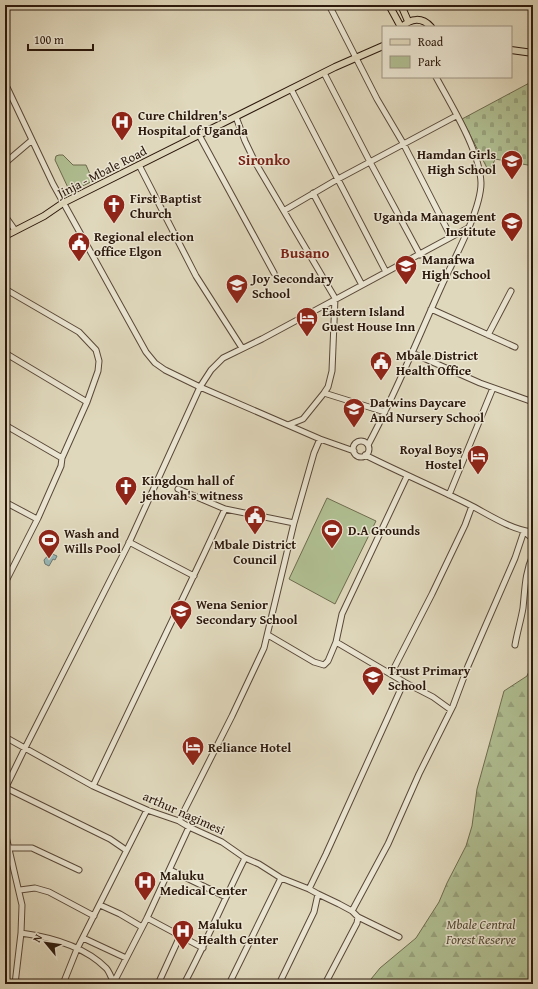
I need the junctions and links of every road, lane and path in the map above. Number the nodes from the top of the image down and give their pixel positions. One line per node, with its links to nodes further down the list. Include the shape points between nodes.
1 (329, 5): 11 (street)
2 (389, 5): 5 (main road)
3 (400, 5): 4 (main road)
4 (408, 21): 6 (main road); 7 (main road, via 422,20)
5 (401, 26)
6 (403, 26)
7 (429, 26)
8 (382, 46): 11 (main road, Jinja - Mbale Road)
9 (512, 50): 10 (main road)
10 (533, 53)
11 (355, 58): 12 (main road, Jinja - Mbale Road); 22 (street)
12 (324, 73): 15 (main road, Jinja - Mbale Road); 23 (street)
13 (437, 78): 18 (street)
14 (5, 83): 16 (street)
15 (290, 90): 19 (main road, Jinja - Mbale Road); 26 (street)
16 (10, 95): 17 (street); 21 (street)
17 (5, 99)
18 (456, 116): 22 (street); 31 (street, via 475,156 480,179 480,192)
19 (236, 117): 20 (main road, Jinja - Mbale Road); 29 (street, via 255,162)
20 (200, 135): 25 (main road, Jinja - Mbale Road); 37 (street)
21 (32, 140): 24 (street); 28 (street)
22 (403, 143): 23 (street); 34 (street)
23 (370, 162): 26 (street); 35 (street)
24 (5, 163)
25 (140, 165): 28 (main road, Jinja - Mbale Road); 45 (street, via 196,276)
26 (338, 179): 27 (street); 36 (street)
27 (313, 193): 29 (street); 38 (street)
28 (64, 203): 32 (main road, Jinja - Mbale Road); 48 (street, via 146,352 155,364 164,370)
29 (285, 210): 41 (street)
30 (5, 216): 32 (street)
31 (468, 228): 34 (street); 42 (street)
32 (15, 230): 33 (main road, Jinja - Mbale Road)
33 (5, 236)
34 (451, 237): 35 (street)
35 (420, 254): 36 (street)
36 (386, 272): 38 (street)
37 (274, 273)
38 (362, 285): 41 (street)
39 (5, 289): 51 (street, via 79,332 96,350 98,371)
40 (511, 291): 43 (street)
41 (336, 298): 45 (street); 50 (street, via 332,371)
42 (431, 309): 43 (street); 47 (street)
43 (488, 335): 44 (street)
44 (515, 347)
45 (242, 348): 48 (street, via 217,363)
46 (5, 353): 51 (street)
47 (412, 353): 49 (street); 53 (street)
48 (200, 387): 55 (street); 72 (street)
49 (493, 388): 52 (street); 63 (street)
50 (324, 393): 53 (street); 55 (street, via 303,419)
51 (87, 402): 60 (street)
52 (533, 402)
53 (385, 412): 57 (street)
54 (5, 425): 60 (street)
55 (288, 425): 56 (street)
56 (320, 439): 58 (street); 68 (street)
57 (368, 444): 58 (street, via 359,441 355,444); 59 (street)
58 (354, 451): 59 (street, via 357,455)
59 (365, 456): 61 (street)
60 (62, 458): 67 (street, via 61,466)
61 (407, 476): 63 (street); 77 (street, via 342,614)
62 (178, 489): 66 (street)
63 (449, 495): 65 (street)
64 (5, 502): 67 (street)
65 (472, 506): 69 (street); 79 (street)
66 (225, 509): 68 (street); 74 (street)
67 (37, 519): 75 (street)
68 (294, 523): 76 (street)
69 (524, 531): 70 (street); 71 (street); 81 (street)
70 (533, 531)
71 (533, 539)
72 (129, 542): 74 (street); 83 (street)
73 (533, 555): 78 (street, via 525,581 523,608)
74 (194, 576): 84 (street)
75 (5, 583)
76 (268, 635): 77 (street, via 314,662 324,665); 87 (street, via 259,660)
77 (336, 642): 79 (street)
78 (515, 645)
79 (392, 674): 80 (street)
80 (404, 682): 81 (street); 96 (street)
81 (451, 710): 101 (street, via 388,844)
82 (5, 737): 83 (street, arthur nagimesi)
83 (25, 748): 84 (street, arthur nagimesi); 85 (street)
84 (93, 786): 86 (street, arthur nagimesi)
85 (5, 789): 91 (street, via 110,838)
86 (147, 810): 87 (street, arthur nagimesi); 91 (street)
87 (179, 821): 88 (street, arthur nagimesi)
88 (189, 827): 92 (street, arthur nagimesi, via 222,842); 94 (street)
89 (5, 832): 90 (street)
90 (9, 848): 93 (street, via 32,848); 97 (street)
91 (126, 850): 100 (street)
92 (245, 858): 95 (street, arthur nagimesi); 99 (street)
93 (80, 870)
94 (170, 870): 99 (street); 104 (street)
95 (281, 878): 96 (street, arthur nagimesi); 118 (street)
96 (309, 889): 98 (street, arthur nagimesi)
97 (20, 890): 102 (street, via 35,888 49,892); 106 (street, via 23,911)
98 (318, 894): 101 (street, arthur nagimesi); 119 (street, via 314,912)
99 (226, 897): 110 (street)
100 (100, 905): 102 (street); 105 (street)
101 (352, 911): 103 (street, arthur nagimesi)
102 (94, 916): 109 (street)
103 (358, 917): 108 (street, arthur nagimesi); 120 (street)
104 (147, 918): 105 (street); 107 (street)
105 (142, 927): 112 (street)
106 (21, 933): 111 (street, via 51,939); 113 (street)
107 (180, 936): 110 (street); 116 (street)
108 (399, 937)
109 (83, 938): 111 (street); 112 (street)
110 (203, 948): 117 (street)
111 (78, 949): 114 (street); 115 (street, via 100,962 108,970)
112 (126, 958): 115 (street)
113 (15, 984)
114 (63, 984)
115 (114, 984)
116 (158, 984)
117 (184, 984)
118 (229, 984)
119 (279, 984)
120 (325, 984)

